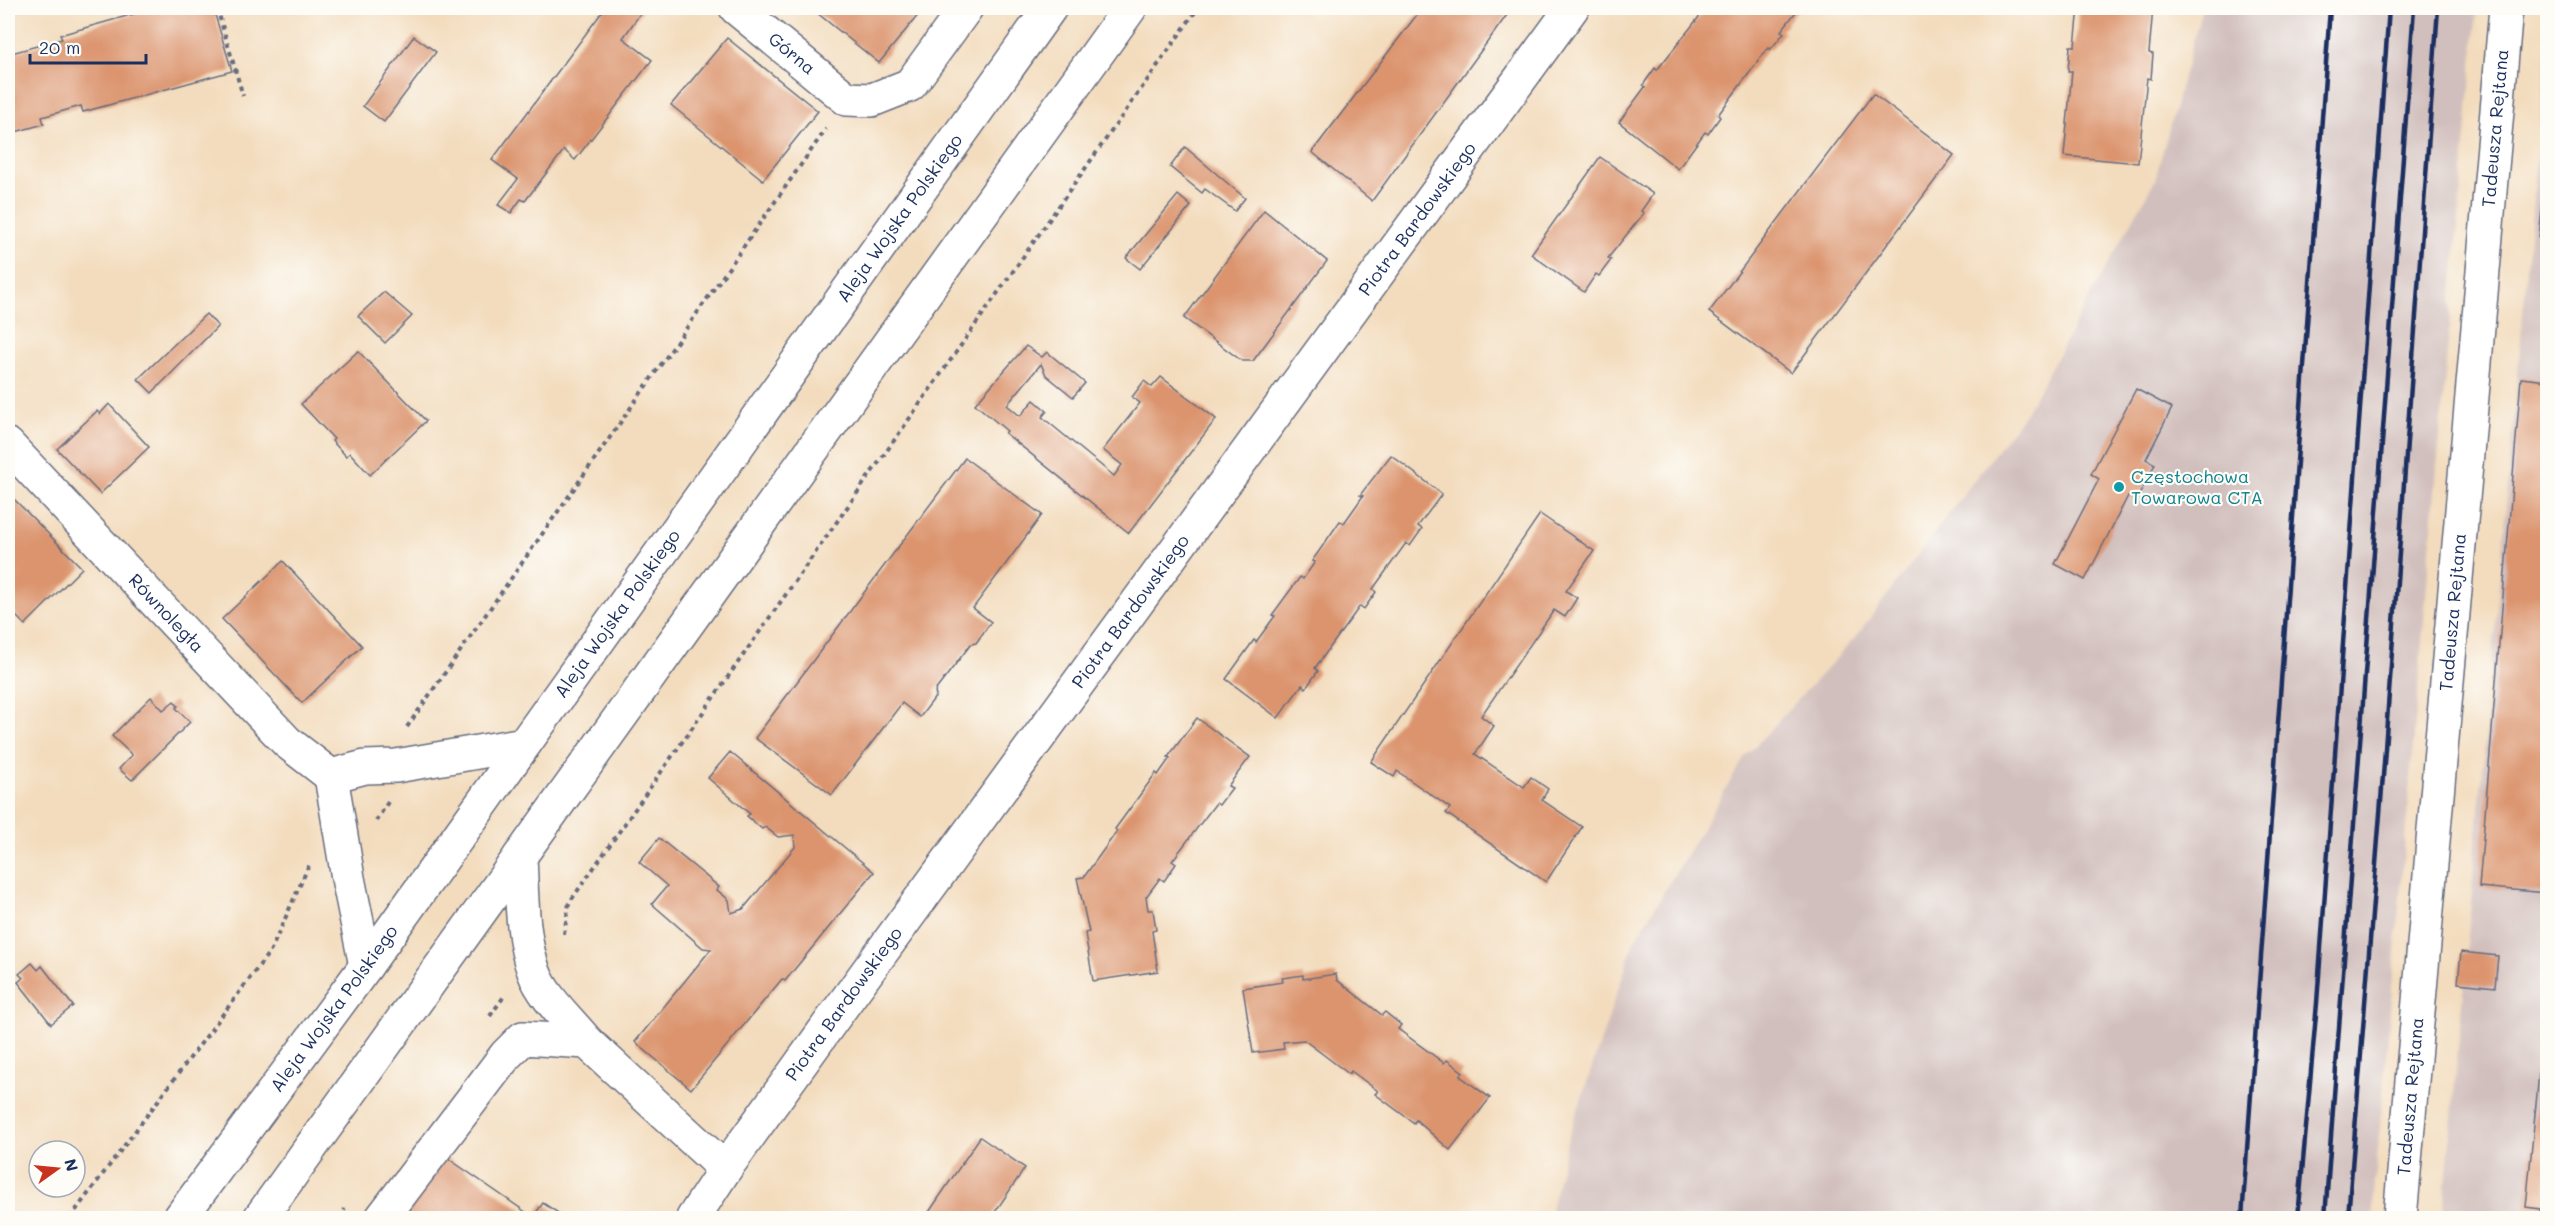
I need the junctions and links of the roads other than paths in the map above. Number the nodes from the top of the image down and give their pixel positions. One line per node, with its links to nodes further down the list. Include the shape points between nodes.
1 (736, 8): 2 (street, Górna, via 847,99 872,100 910,85)
2 (966, 8)
3 (1050, 8): 8 (street, Aleja Wojska Polskiego)
4 (1130, 8): 10 (street)
5 (1572, 8): 15 (street, Piotra Bardowskiego)
6 (2506, 8): 20 (street, Tadeusza Rejtana)
7 (8, 445): 9 (street, Równoległa, via 287,742)
8 (524, 744): 9 (street, via 396,766 365,767); 11 (street, Aleja Wojska Polskiego)
9 (331, 776): 11 (street)
10 (520, 856): 12 (street, via 532,962); 17 (street)
11 (366, 966): 16 (street, Aleja Wojska Polskiego)
12 (546, 991): 13 (street); 14 (street)
13 (523, 1038): 14 (street); 18 (street)
14 (587, 1042): 15 (street)
15 (725, 1168): 19 (street, Piotra Bardowskiego)
16 (180, 1218)
17 (260, 1218)
18 (382, 1218)
19 (693, 1218)
20 (2400, 1218)

